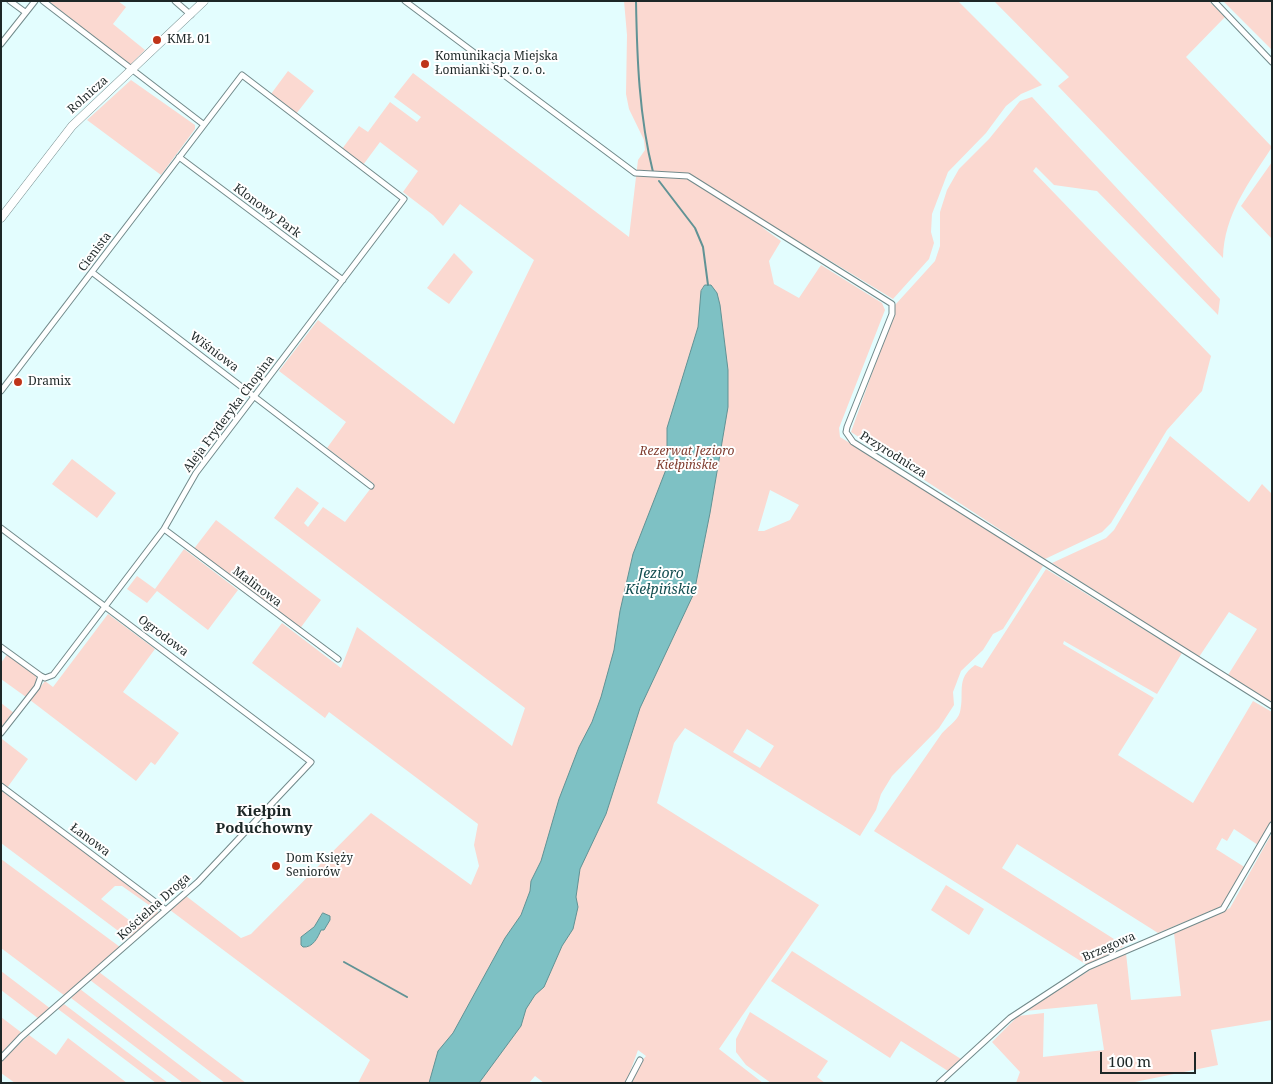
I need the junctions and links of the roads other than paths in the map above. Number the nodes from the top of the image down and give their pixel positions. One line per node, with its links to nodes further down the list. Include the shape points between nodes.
1 (10, 1): 8 (street)
2 (35, 1): 8 (street)
3 (43, 1): 12 (street)
4 (175, 1): 9 (street)
5 (204, 1): 9 (street, Rolnicza)
6 (405, 1): 28 (street, Przyrodnicza, via 635,173 688,176 892,304 892,314 847,427 846,432 853,442)
7 (1214, 1): 11 (street)
8 (25, 12): 10 (street)
9 (191, 14): 12 (street, Rolnicza)
10 (1, 44)
11 (1272, 62)
12 (133, 70): 13 (street); 16 (street, Rolnicza, via 66,131)
13 (203, 124): 14 (street, Cienista); 15 (street, Cienista, via 242,75)
14 (179, 157): 17 (street, Cienista); 18 (street, Klonowy Park)
15 (404, 199): 18 (street, Aleja Fryderyka Chopina)
16 (1, 218)
17 (92, 273): 19 (street, Cienista); 20 (street, Wiśniowa)
18 (343, 280): 20 (street, Aleja Fryderyka Chopina)
19 (1, 391)
20 (255, 396): 21 (street, Wiśniowa); 23 (street, Aleja Fryderyka Chopina, via 196,473)
21 (371, 486)
22 (1, 528): 24 (street, Ogrodowa)
23 (164, 529): 24 (street, Aleja Fryderyka Chopina); 26 (street, Malinowa)
24 (105, 605): 27 (street, Aleja Fryderyka Chopina, via 53,675); 30 (street, Ogrodowa)
25 (1, 647): 27 (street)
26 (338, 660)
27 (41, 676): 29 (street, via 37,687)
28 (1272, 706)
29 (1, 733)
30 (312, 762): 33 (street, Kościelna Droga, via 198,882)
31 (1, 786): 33 (street, Łanowa)
32 (1272, 825): 37 (street, Brzegowa, via 1223,909 1088,967 1010,1018)
33 (166, 910): 34 (street, Kościelna Droga)
34 (1, 1058)
35 (640, 1060): 36 (street)
36 (628, 1083)
37 (939, 1083)

